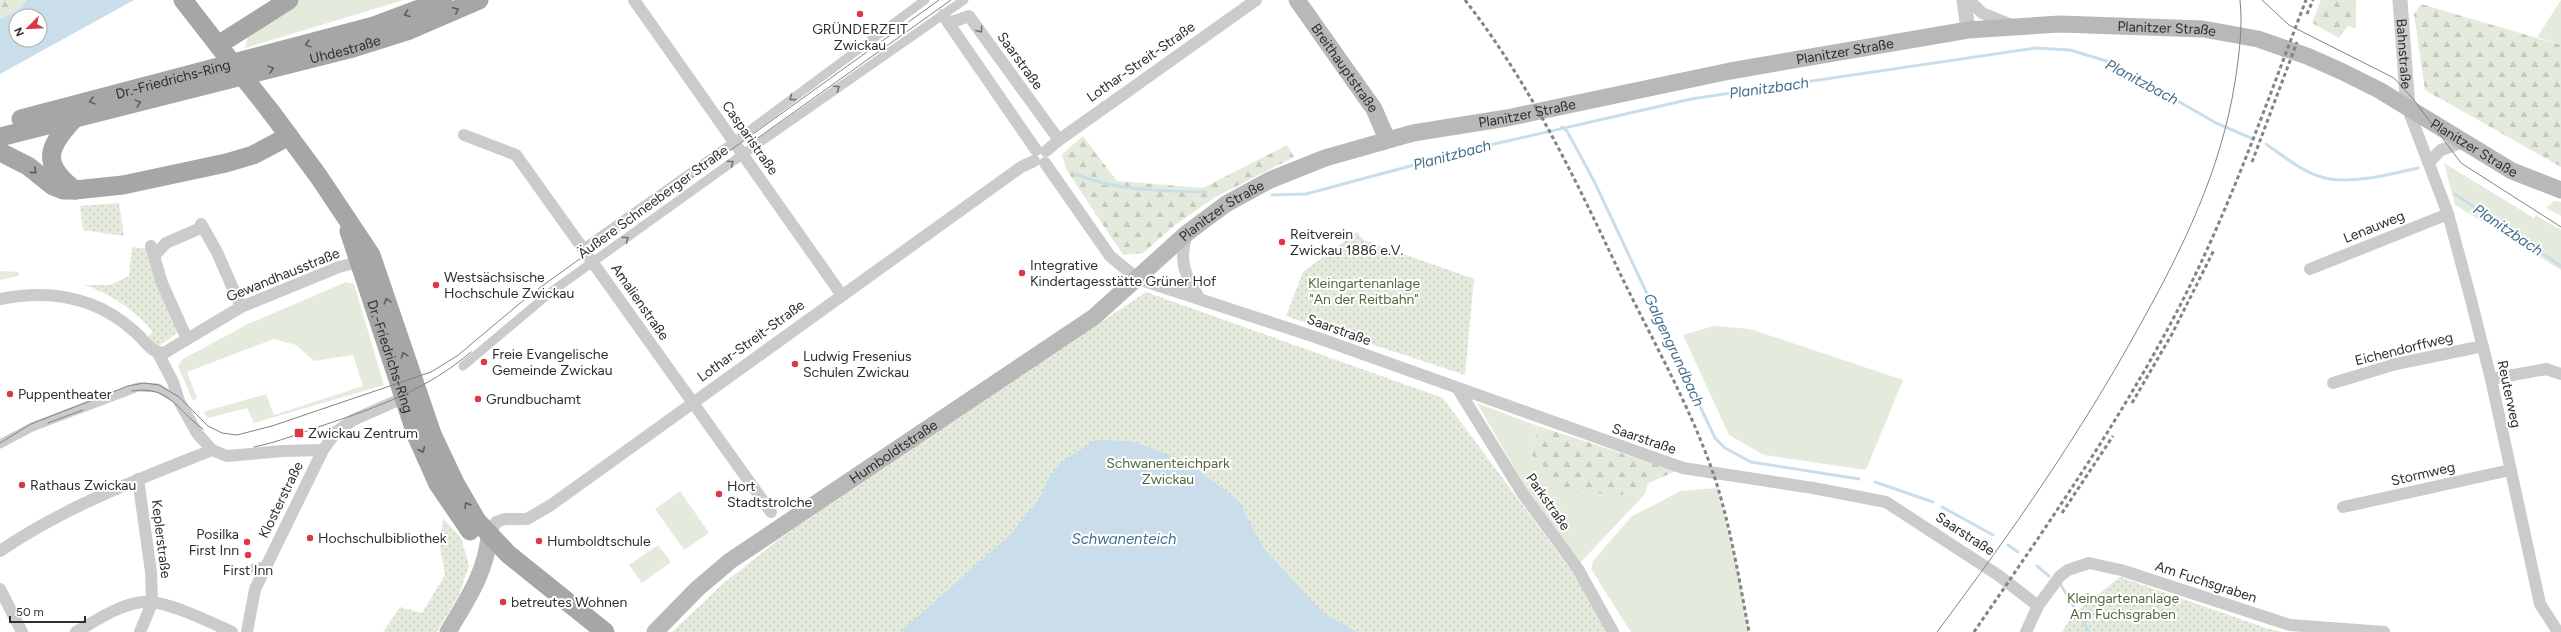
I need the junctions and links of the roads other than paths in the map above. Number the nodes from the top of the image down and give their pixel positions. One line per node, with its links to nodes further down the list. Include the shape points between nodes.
1 (183, 0): 17 (main road, Dr.-Friedrichs-Ring)
2 (289, 0): 17 (main road)
3 (443, 0): 16 (main road, Uhdestraße, one-way to 16)
4 (479, 0): 18 (main road, Uhdestraße, one-way to 4, via 353,48 407,31)
5 (634, 0): 27 (street, Casparistraße)
6 (925, 0): 27 (street, Äußere Schneeberger Straße, one-way to 27)
7 (964, 0): 13 (street, Äußere Schneeberger Straße)
8 (1256, 0): 26 (street, Lothar-Streit-Straße)
9 (1297, 0): 25 (main road, Breithauptstraße, via 1374,109)
10 (1964, 0): 15 (street)
11 (1969, 0): 14 (street, via 1982,13)
12 (2400, 0): 19 (street, Bahnstraße)
13 (946, 19): 26 (street, Saarstraße, one-way to 26, via 969,16); 30 (street, Äußere Schneeberger Straße, one-way to 13); 31 (street, Saarstraße)
14 (2015, 26): 15 (main road, Planitzer Straße); 19 (main road, Planitzer Straße, via 2115,25 2226,32 2258,39 2307,56 2375,88)
15 (1968, 30): 25 (main road, Planitzer Straße, via 1730,71 1507,118)
16 (346, 34): 21 (main road, Dr.-Friedrichs-Ring, one-way to 21)
17 (218, 45): 23 (main road, Dr.-Friedrichs-Ring, bridge)
18 (206, 86): 20 (main road, Dr.-Friedrichs-Ring, one-way to 18)
19 (2408, 108): 28 (main road, Planitzer Straße); 32 (street, Reuterweg)
20 (73, 120): 24 (main road, Dr.-Friedrichs-Ring); 33 (main road, via 59,136 52,152 58,175)
21 (0, 124)
22 (464, 135): 38 (street, Amalienstraße, via 516,155)
23 (289, 136): 33 (main road, via 253,155 226,163 123,184); 36 (main road, Dr.-Friedrichs-Ring)
24 (0, 137)
25 (1387, 139): 37 (main road, Planitzer Straße, via 1325,158 1251,189 1221,207)
26 (1059, 140): 31 (street, Lothar-Streit-Straße)
27 (734, 142): 30 (street, Casparistraße); 38 (street, Äußere Schneeberger Straße)
28 (2463, 142): 32 (street, via 2441,150); 34 (main road, Planitzer Straße, via 2512,171)
29 (0, 152): 33 (main road, one-way to 33, via 23,162 53,186 63,190)
30 (743, 154): 40 (street, Äußere Schneeberger Straße, one-way to 30); 44 (street, Casparistraße)
31 (1040, 156): 43 (street, Saarstraße, via 1110,256); 44 (street, Lothar-Streit-Straße)
32 (2429, 162): 35 (street, Reuterweg)
33 (75, 190)
34 (2561, 190)
35 (2448, 214): 41 (street, Lenauweg); 49 (street, Reuterweg)
36 (347, 221): 39 (main road, Dr.-Friedrichs-Ring); 42 (main road, Dr.-Friedrichs-Ring, via 365,245)
37 (1187, 233): 43 (main road, Planitzer Straße); 46 (street, via 1182,263 1186,277)
38 (584, 248): 40 (street, Amalienstraße)
39 (358, 262): 42 (street); 47 (street, Gewandhausstraße); 56 (main road, Dr.-Friedrichs-Ring)
40 (594, 262): 51 (street, Äußere Schneeberger Straße, via 551,292); 58 (street, Amalienstraße)
41 (2310, 269)
42 (377, 272): 66 (main road, Dr.-Friedrichs-Ring, one-way to 42, via 441,457 413,383)
43 (1138, 279): 46 (street, Saarstraße); 80 (main road, Humboldtstraße, via 1094,317 730,561 697,589)
44 (841, 294): 58 (street, Lothar-Streit-Straße)
45 (0, 299): 50 (street, via 37,294 77,299 116,318 136,332 153,351)
46 (1200, 300): 55 (street, Saarstraße, via 1321,339)
47 (241, 307): 48 (street, Gewandhausstraße); 48 (street, via 202,225 153,250 162,283)
48 (187, 339): 50 (street, Gewandhausstraße, via 168,352)
49 (2483, 346): 53 (street, Reuterweg); 54 (street, Eichendorffweg, via 2396,364)
50 (158, 353): 57 (street, via 173,382)
51 (463, 366)
52 (2561, 374): 53 (street, via 2546,369)
53 (2491, 379): 62 (street, Reuterweg)
54 (2333, 383)
55 (1458, 389): 72 (street, Saarstraße, via 1683,468 1886,502 1998,575); 81 (street, Parkstraße, via 1523,494 1578,569)
56 (402, 398): 61 (street, Klosterstraße, via 353,420 336,432); 66 (main road, Dr.-Friedrichs-Ring, one-way to 66, via 438,484 462,521)
57 (179, 401): 59 (street, via 158,388 138,387 32,427); 60 (street, via 197,432)
58 (692, 402): 65 (street, Amalienstraße); 66 (street, Lothar-Streit-Straße, via 533,517 496,522)
59 (0, 444)
60 (212, 450): 61 (street, via 227,456); 63 (street)
61 (323, 450): 68 (street, Klosterstraße)
62 (2510, 470): 64 (street, Stormweg); 84 (street, Reuterweg, via 2540,604)
63 (138, 479): 67 (street, via 96,496 27,532); 71 (street, Keplerstraße, via 151,572)
64 (2343, 507)
65 (771, 512)
66 (489, 543): 77 (main road, via 480,575); 78 (main road); 79 (main road)
67 (0, 551)
68 (266, 566): 69 (street); 76 (street, Klosterstraße)
69 (254, 568)
70 (0, 589): 73 (street)
71 (152, 603): 74 (street, via 130,605); 75 (street); 76 (street, via 195,615)
72 (2038, 606): 82 (street); 83 (street, Am Fuchsgraben, via 2060,576 2068,570 2088,563 2121,570 2290,625)
73 (22, 632)
74 (76, 632)
75 (140, 632)
76 (240, 632)
77 (448, 632)
78 (585, 632)
79 (605, 632)
80 (655, 632)
81 (1613, 632)
82 (2026, 632)
83 (2384, 632)
84 (2558, 632)

